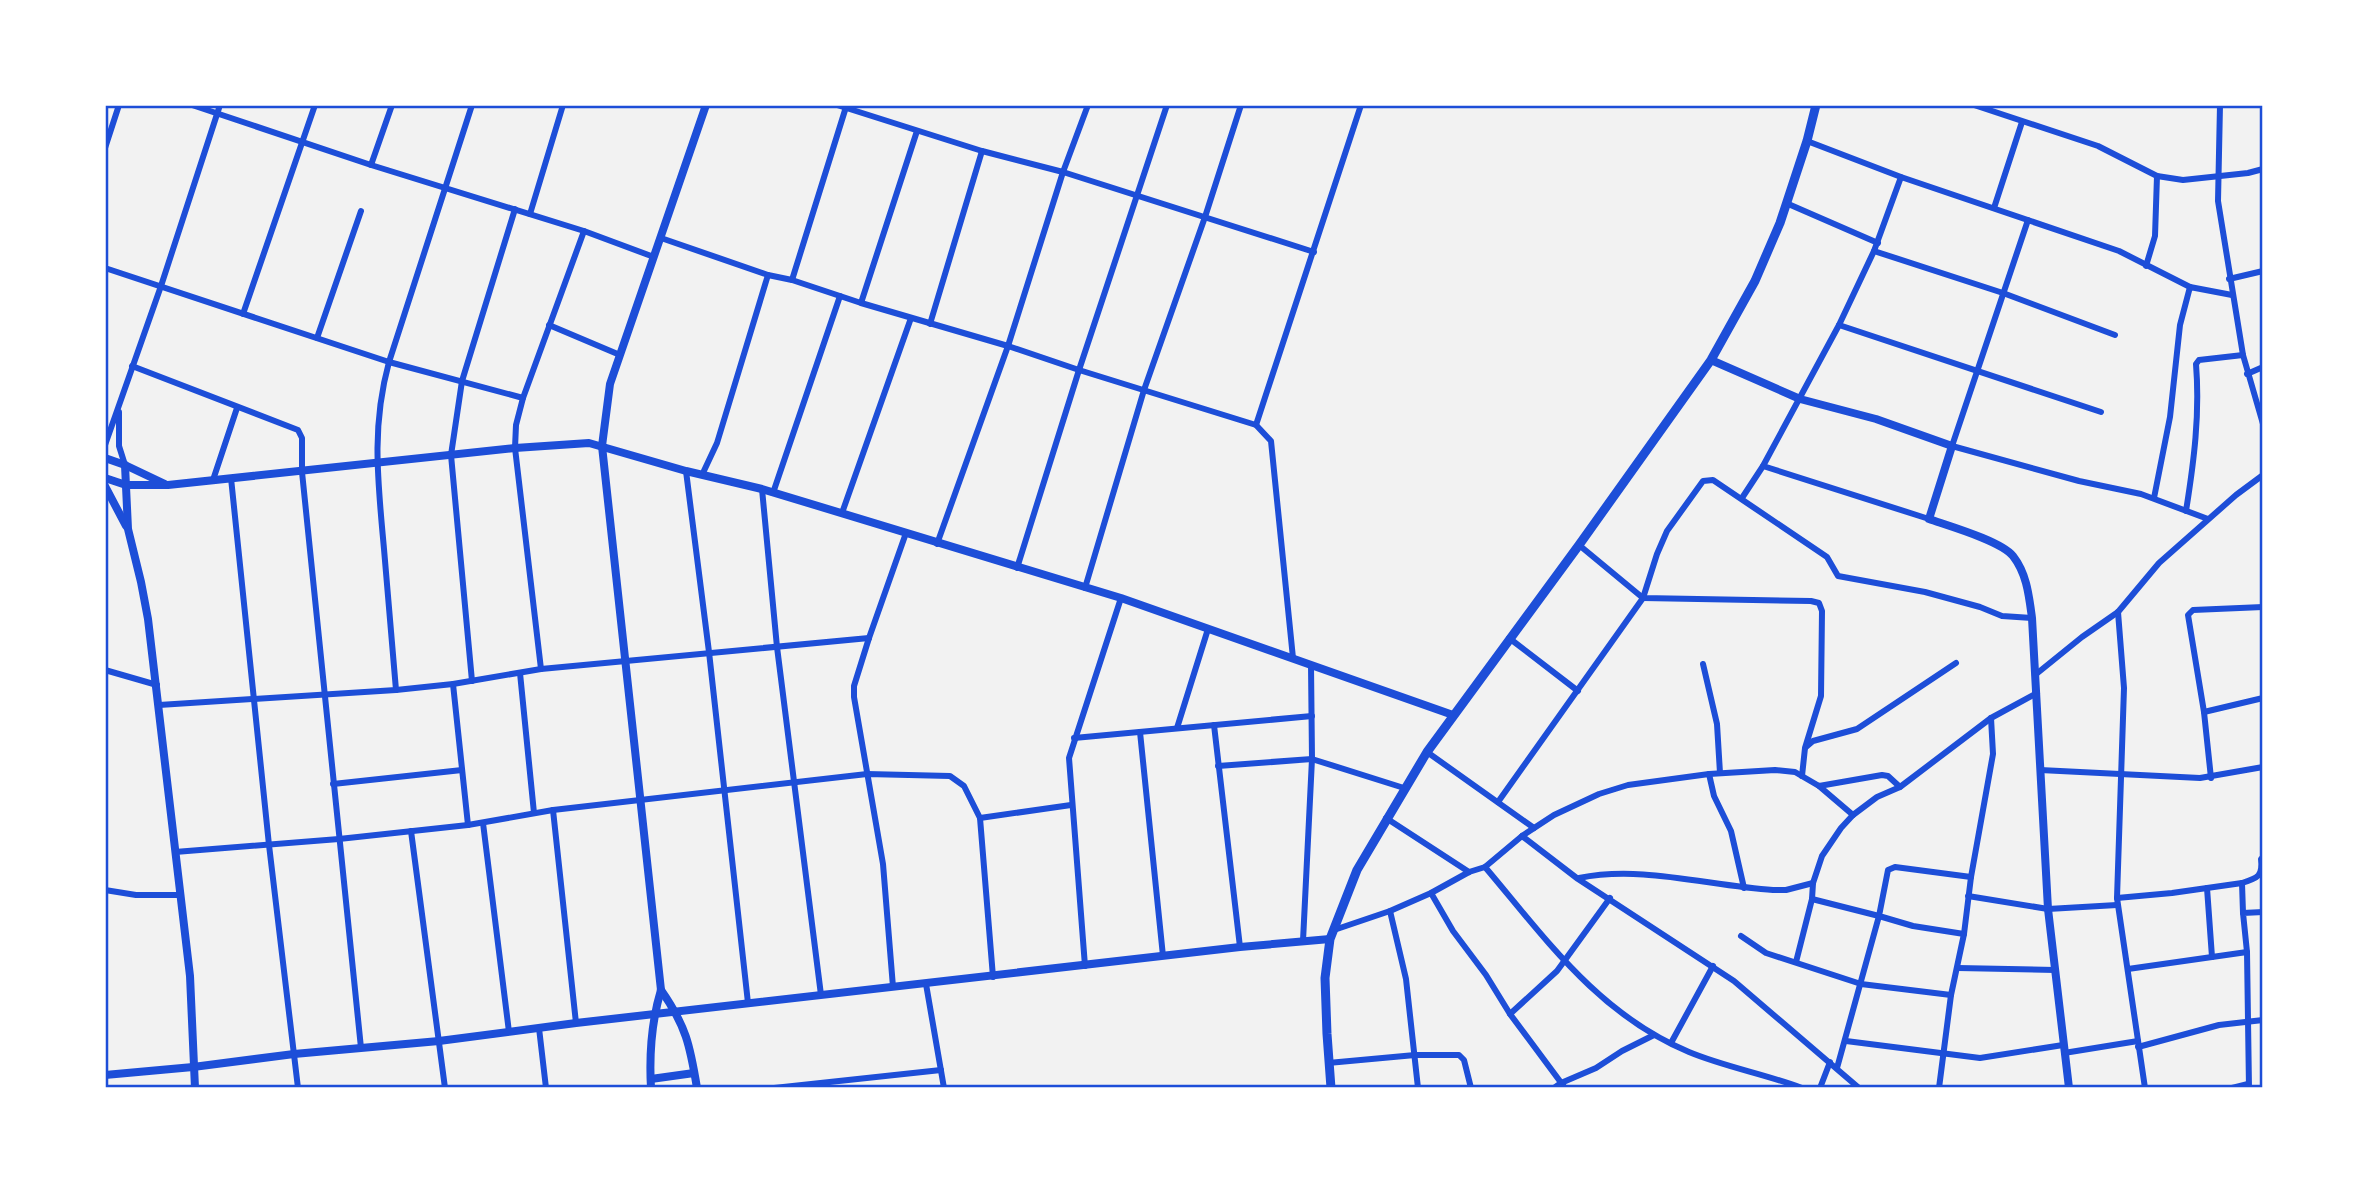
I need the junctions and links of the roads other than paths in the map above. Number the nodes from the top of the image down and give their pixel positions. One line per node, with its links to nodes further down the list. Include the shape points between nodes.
1 (119, 105): 25 (street)
2 (192, 105): 19 (street)
3 (220, 105): 19 (street)
4 (315, 105): 24 (street)
5 (392, 105): 27 (street)
6 (472, 105): 33 (street)
7 (563, 105): 39 (street)
8 (706, 105): 43 (street)
9 (838, 105): 18 (street)
10 (1088, 105): 29 (street)
11 (1167, 105): 34 (street)
12 (1241, 105): 40 (street)
13 (1361, 105): 46 (street)
14 (1816, 105): 23 (main road)
15 (1974, 105): 20 (street)
16 (2006, 105): 20 (street)
17 (2222, 105): 31 (street)
18 (846, 107): 22 (street); 53 (street)
19 (217, 113): 24 (street); 54 (street)
20 (2002, 115): 21 (street)
21 (2022, 122): 30 (street, via 2098,146); 36 (street)
22 (917, 131): 26 (street); 59 (street)
23 (1807, 141): 32 (street); 35 (main road)
24 (303, 142): 27 (street); 60 (street)
25 (105, 148)
26 (982, 151): 29 (street); 62 (street)
27 (372, 165): 33 (street)
28 (2263, 169): 31 (street)
29 (1063, 172): 34 (street); 67 (street)
30 (2157, 176): 31 (street, via 2183,180); 48 (street, via 2155,236)
31 (2217, 176): 52 (street)
32 (1900, 177): 36 (street); 44 (street)
33 (445, 188): 37 (street); 71 (street)
34 (1137, 196): 40 (street); 74 (street)
35 (1786, 203): 44 (street); 70 (main road, via 1755,281)
36 (1994, 208): 41 (street)
37 (515, 209): 39 (street); 77 (street)
38 (361, 211): 66 (street)
39 (530, 214): 42 (street)
40 (1205, 217): 46 (street); 78 (street)
41 (2028, 220): 48 (street, via 2119,251); 56 (street)
42 (584, 230): 47 (street); 63 (street)
43 (661, 238): 47 (street); 51 (street)
44 (1878, 243): 45 (street)
45 (1874, 251): 56 (street); 64 (street)
46 (1314, 252): 85 (street)
47 (654, 257): 68 (street)
48 (2146, 266): 55 (street)
49 (105, 268): 54 (street)
50 (2263, 271): 52 (street)
51 (768, 275): 53 (street); 97 (street, via 717,443)
52 (2230, 279): 57 (street)
53 (792, 280): 58 (street)
54 (161, 286): 60 (street); 72 (street)
55 (2190, 287): 57 (street); 108 (street)
56 (2003, 293): 65 (street); 75 (street)
57 (2232, 295): 69 (street)
58 (840, 296): 59 (street); 106 (street)
59 (861, 303): 61 (street)
60 (243, 314): 66 (street)
61 (911, 318): 62 (street); 110 (street)
62 (930, 324): 67 (street)
63 (549, 325): 68 (street); 79 (street)
64 (1839, 325): 75 (street); 80 (street)
65 (2115, 335)
66 (317, 338): 71 (street)
67 (1008, 346): 74 (street); 115 (street)
68 (620, 355): 87 (street, via 607,398)
69 (2243, 355): 76 (street); 109 (street, via 2196,364 2196,451)
70 (1711, 360): 80 (street); 116 (main road)
71 (389, 362): 77 (street); 92 (street, via 378,415)
72 (132, 366): 81 (street); 82 (street)
73 (2263, 367): 76 (street)
74 (1079, 370): 78 (street); 117 (street)
75 (1978, 371): 83 (street); 88 (street)
76 (2248, 374): 84 (street)
77 (462, 381): 79 (street); 90 (street)
78 (1144, 390): 85 (street); 118 (street)
79 (523, 398): 89 (street)
80 (1800, 399): 88 (street); 94 (street)
81 (119, 406): 86 (street); 93 (street)
82 (237, 408): 96 (street, via 298,430); 101 (street)
83 (2101, 412)
84 (2263, 424)
85 (1256, 425): 129 (street, via 1271,441)
86 (105, 445)
87 (602, 446): 89 (street); 95 (street); 130 (street)
88 (1952, 446): 108 (street); 111 (street)
89 (515, 448): 90 (street); 134 (street)
90 (451, 455): 92 (street); 138 (street)
91 (105, 458): 93 (street)
92 (376, 463): 96 (street); 141 (street)
93 (125, 465): 102 (street); 103 (street)
94 (1763, 466): 107 (street); 111 (street)
95 (687, 471): 97 (street); 128 (street)
96 (302, 472): 100 (street); 143 (street)
97 (702, 475): 105 (street)
98 (2263, 475): 112 (street)
99 (105, 478): 102 (street)
100 (231, 478): 101 (street); 146 (street)
101 (214, 480): 103 (street)
102 (126, 485): 103 (street); 113 (street)
103 (168, 485)
104 (105, 486): 113 (street)
105 (762, 489): 106 (street); 127 (street)
106 (773, 493): 110 (street)
107 (1742, 498): 120 (street, via 1713,480 1703,481 1667,531); 123 (street, via 1830,559 1838,576 1950,598 2002,616)
108 (2154, 498): 109 (street)
109 (2186, 511): 112 (street)
110 (842, 513): 114 (street)
111 (1929, 519): 123 (street, via 2011,554 2029,591)
112 (2207, 519): 122 (street, via 2159,563)
113 (128, 529): 140 (street, via 145,598)
114 (906, 533): 115 (street); 125 (street)
115 (937, 544): 117 (street)
116 (1579, 545): 120 (street); 126 (main road)
117 (1017, 568): 118 (street)
118 (1085, 588): 119 (street)
119 (1121, 598): 124 (street); 155 (street)
120 (1643, 598): 142 (street); 156 (street, via 1819,603 1821,696)
121 (2263, 607): 148 (street, via 2193,610 2188,615)
122 (2118, 612): 137 (street); 166 (street, via 2124,688)
123 (2032, 618): 137 (street)
124 (1208, 629): 129 (street); 153 (street)
125 (869, 638): 127 (street); 164 (street, via 854,686)
126 (1509, 638): 142 (street); 149 (main road)
127 (777, 647): 128 (street); 169 (street)
128 (709, 652): 130 (street); 174 (street)
129 (1293, 658): 133 (street)
130 (625, 661): 134 (street); 175 (street)
131 (1956, 663): 156 (street, via 1857,729 1813,741)
132 (1703, 664): 163 (street, via 1717,724)
133 (1311, 665): 149 (street); 150 (street)
134 (541, 669): 136 (street)
135 (105, 670): 140 (street)
136 (520, 673): 138 (street); 179 (street)
137 (2035, 675): 144 (street)
138 (472, 681): 139 (street)
139 (453, 684): 141 (street); 162 (street)
140 (157, 685): 147 (street)
141 (396, 690): 143 (street)
142 (1578, 691): 176 (street)
143 (324, 694): 146 (street); 170 (street)
144 (2037, 694): 151 (street); 161 (street)
145 (2263, 698): 148 (street)
146 (254, 700): 147 (street); 189 (street)
147 (159, 705): 190 (street)
148 (2204, 712): 168 (street)
149 (1452, 715): 157 (main road)
150 (1312, 716): 152 (street); 158 (street)
151 (1991, 718): 172 (street); 194 (street, via 1993,754)
152 (1214, 725): 153 (street); 159 (street)
153 (1177, 728): 154 (street)
154 (1140, 732): 155 (street); 218 (street)
155 (1074, 738): 177 (street, via 1069,758)
156 (1805, 748): 167 (street)
157 (1427, 752): 173 (main road); 176 (street)
158 (1312, 759): 159 (street); 173 (street); 215 (street)
159 (1218, 766): 216 (street)
160 (2263, 767): 168 (street)
161 (2040, 769): 166 (street); 207 (street)
162 (462, 770): 170 (street); 184 (street)
163 (1720, 773): 165 (street); 167 (street, via 1787,770)
164 (867, 774): 169 (street); 181 (street, via 950,775 964,786); 230 (street, via 883,864)
165 (1709, 774): 185 (street, via 1599,794); 198 (street, via 1731,831)
166 (2121, 774): 168 (street); 206 (street)
167 (1802, 776): 171 (street)
168 (2211, 778)
169 (794, 782): 174 (street); 232 (street)
170 (333, 784): 188 (street)
171 (1819, 786): 172 (street, via 1882,775); 180 (street)
172 (1900, 787): 180 (street)
173 (1404, 788): 182 (main road)
174 (724, 790): 175 (street); 234 (street)
175 (642, 799): 178 (street); 231 (street)
176 (1498, 802): 185 (street)
177 (1071, 805): 181 (street); 222 (street)
178 (553, 810): 179 (street); 240 (street)
179 (534, 813): 183 (street)
180 (1853, 815): 196 (street, via 1822,856)
181 (980, 818): 227 (street)
182 (1386, 818): 193 (street); 213 (main road, via 1357,870)
183 (483, 823): 184 (street); 242 (street)
184 (468, 825): 186 (street)
185 (1534, 828): 187 (street)
186 (411, 831): 188 (street); 244 (street)
187 (1522, 836): 192 (street); 195 (street)
188 (338, 839): 189 (street); 248 (street)
189 (269, 845): 190 (street); 250 (street)
190 (175, 852): 202 (street)
191 (2263, 857): 197 (street, via 2258,878)
192 (1485, 867): 193 (street); 220 (street)
193 (1469, 872): 201 (street)
194 (1971, 877): 203 (street); 211 (street, via 1895,867 1888,870)
195 (1578, 878): 198 (street, via 1608,873 1647,875); 204 (street)
196 (1813, 883): 198 (street, via 1786,890); 205 (street)
197 (2242, 883): 199 (street); 210 (street)
198 (1744, 888)
199 (2207, 888): 206 (street); 219 (street)
200 (105, 890): 202 (street)
201 (1431, 893): 208 (street); 236 (street)
202 (180, 895): 255 (street, via 190,976)
203 (1968, 896): 207 (street); 212 (street)
204 (1610, 898): 220 (street); 223 (street)
205 (1812, 899): 211 (street); 221 (street)
206 (2117, 901): 207 (street); 225 (street)
207 (2048, 909): 226 (street)
208 (1390, 911): 213 (street); 252 (street, via 1406,979)
209 (2263, 912): 210 (street)
210 (2243, 913): 217 (street)
211 (1879, 916): 212 (street); 229 (street)
212 (1964, 934): 224 (street)
213 (1331, 935): 215 (street); 254 (main road, via 1325,978)
214 (1741, 936): 221 (street, via 1766,953)
215 (1303, 941): 216 (street)
216 (1240, 947): 218 (street)
217 (2247, 952): 219 (street); 239 (street)
218 (1163, 956): 222 (street)
219 (2212, 957): 225 (street)
220 (1565, 961): 236 (street); 243 (street, via 1615,1010)
221 (1796, 962): 229 (street)
222 (1084, 966): 227 (street)
223 (1713, 966): 246 (street); 253 (street)
224 (1958, 968): 226 (street); 233 (street)
225 (2128, 969): 247 (street)
226 (2055, 970): 249 (street)
227 (993, 976): 228 (street)
228 (926, 984): 230 (street); 257 (street)
229 (1861, 984): 233 (street); 245 (street)
230 (893, 987): 232 (street)
231 (661, 990): 235 (street); 237 (street)
232 (821, 995): 234 (street)
233 (1951, 995): 251 (street)
234 (748, 1003): 235 (street)
235 (676, 1013): 237 (street); 258 (street)
236 (1510, 1014): 262 (street)
237 (653, 1015): 240 (street); 261 (street)
238 (2263, 1020): 239 (street)
239 (2248, 1021): 247 (street); 264 (street)
240 (576, 1023): 241 (street)
241 (539, 1028): 242 (street); 269 (street)
242 (509, 1032): 244 (street)
243 (1654, 1035): 246 (street); 262 (street)
244 (439, 1041): 248 (street); 268 (street)
245 (1846, 1041): 251 (street); 256 (street)
246 (1671, 1043): 278 (street)
247 (2138, 1044): 249 (street); 283 (street)
248 (360, 1048): 250 (street)
249 (2064, 1049): 251 (street, via 1993,1057); 282 (street)
250 (295, 1054): 255 (street); 267 (street)
251 (1944, 1054): 281 (street)
252 (1415, 1055): 254 (street); 275 (street); 276 (street, via 1462,1057)
253 (1830, 1062): 256 (street); 279 (street)
254 (1328, 1063): 274 (main road)
255 (193, 1068): 259 (street); 266 (street)
256 (1837, 1068): 263 (street)
257 (941, 1070): 260 (street); 273 (street)
258 (694, 1073): 261 (street); 270 (street)
259 (105, 1074)
260 (862, 1078): 265 (street); 272 (street)
261 (651, 1084)
262 (1563, 1085): 277 (street)
263 (1852, 1085): 280 (street)
264 (2249, 1086): 284 (street)
265 (787, 1087): 271 (street)
266 (195, 1088)
267 (298, 1088)
268 (445, 1088)
269 (546, 1088)
270 (697, 1088)
271 (774, 1088)
272 (863, 1088)
273 (944, 1088)
274 (1331, 1088)
275 (1418, 1088)
276 (1471, 1088)
277 (1554, 1088)
278 (1802, 1088)
279 (1820, 1088)
280 (1859, 1088)
281 (1939, 1088)
282 (2069, 1088)
283 (2145, 1088)
284 (2232, 1088)

